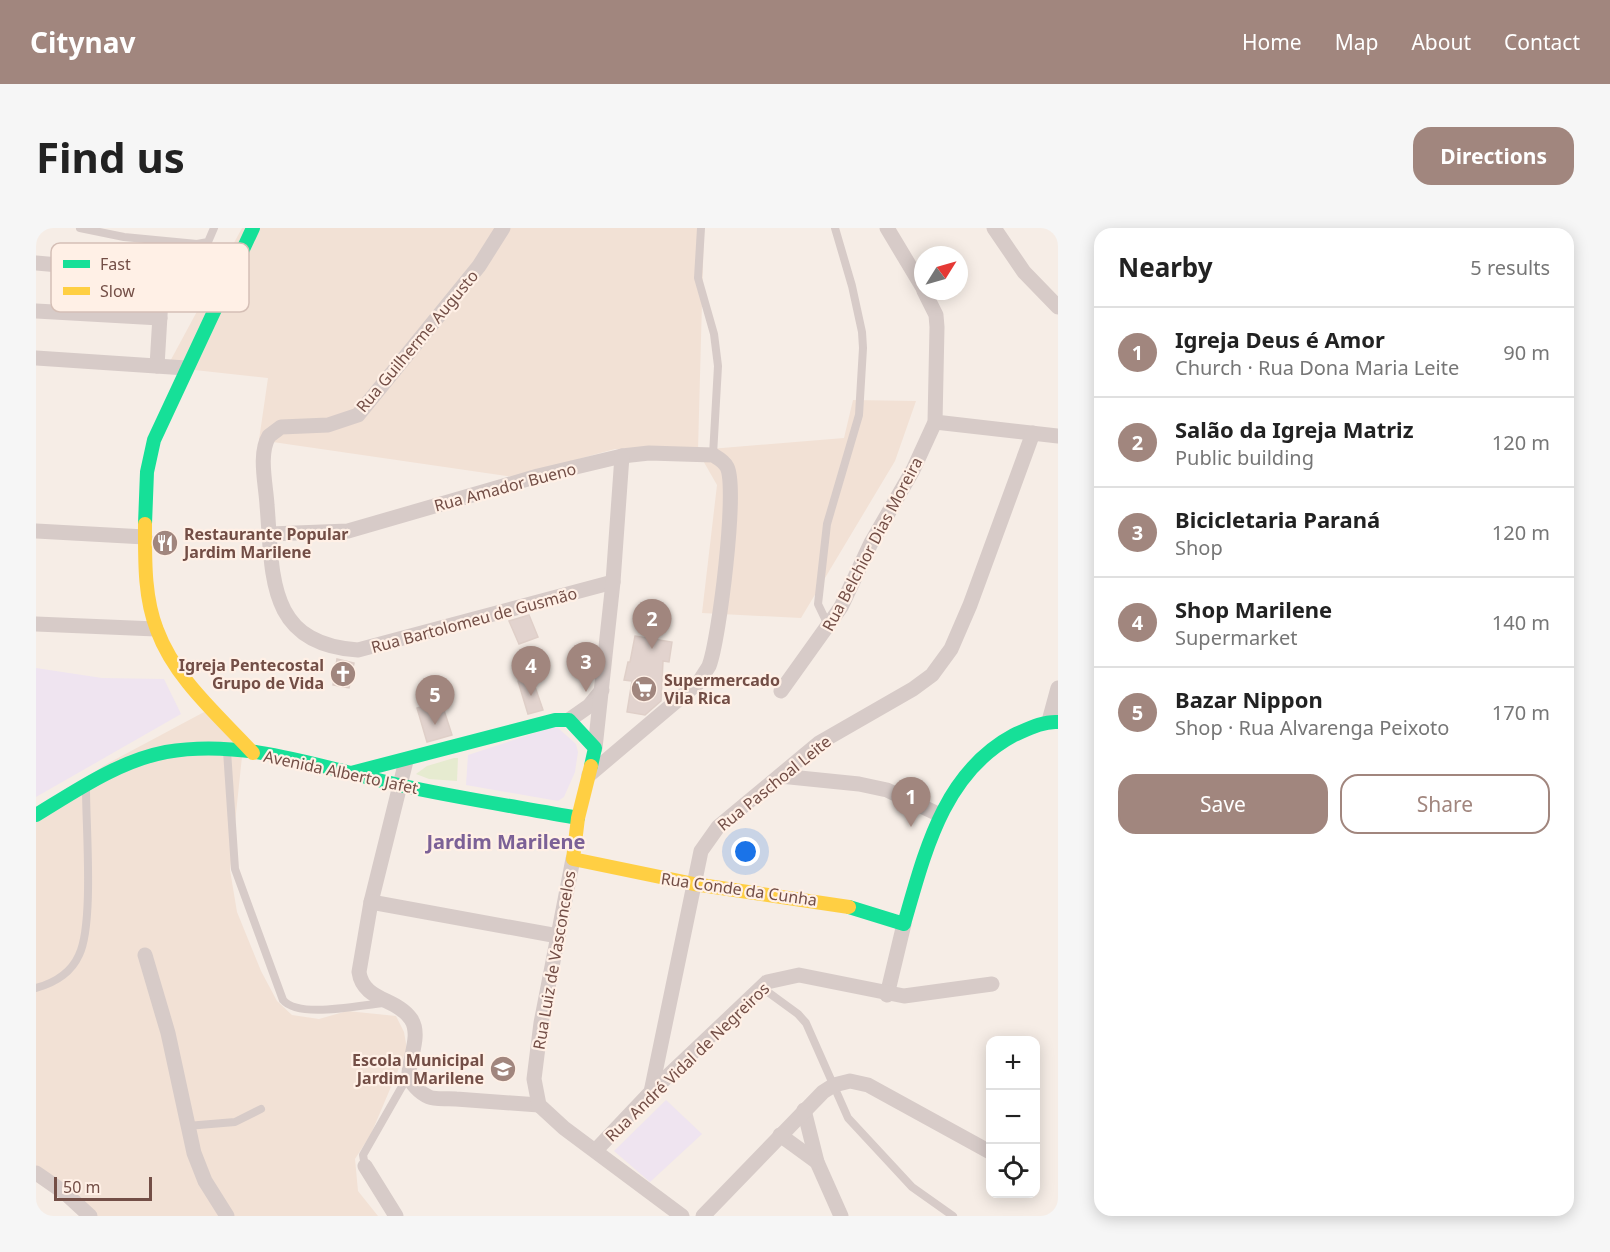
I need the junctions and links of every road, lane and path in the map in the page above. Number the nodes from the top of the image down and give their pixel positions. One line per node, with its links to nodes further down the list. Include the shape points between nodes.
1 (80, 228): 9 (lane)
2 (214, 228): 10 (lane, via 208,242)
3 (253, 228): 11 (street, Avenida Alberto Jafet)
4 (503, 228): 29 (street, Rua Guilherme Augusto, via 479,266 358,415 328,425 277,428 267,440)
5 (701, 228): 27 (lane, via 698,278 714,334 718,366)
6 (835, 228): 35 (lane, via 852,286 862,348 859,415 826,524 818,604)
7 (887, 228): 14 (street)
8 (994, 228): 16 (street, via 1024,272)
9 (187, 243)
10 (202, 243)
11 (246, 243)
12 (36, 263): 13 (street)
13 (51, 264)
14 (914, 273)
15 (929, 300): 24 (street, via 937,327)
16 (1058, 307)
17 (36, 312): 20 (street)
18 (160, 312): 20 (street)
19 (213, 312): 23 (street, Avenida Alberto Jafet)
20 (160, 318): 22 (street)
21 (36, 358): 22 (street)
22 (157, 366): 23 (street)
23 (186, 368): 32 (street, Avenida Alberto Jafet, via 147,461)
24 (935, 422): 25 (street); 35 (street, Rua Belchior Dias Moreira)
25 (1033, 433): 26 (street); 48 (street, Rua Paschoal Leite, via 970,605 951,649 932,675 819,743)
26 (1058, 436)
27 (713, 455): 28 (street, Rua Amador Bueno); 47 (street, via 725,464 730,477 724,570 709,666 699,682)
28 (622, 456): 31 (street, Rua Amador Bueno, via 348,531); 33 (street, Rua Luiz de Vasconcelos)
29 (264, 461): 31 (street, Rua Bartolomeu de Gusmão)
30 (36, 531): 32 (street)
31 (270, 534): 33 (street, Rua Bartolomeu de Gusmão, via 271,565 287,618 301,630 340,649 369,648)
32 (145, 537): 36 (street, Avenida Alberto Jafet)
33 (613, 582): 38 (street, Rua Luiz de Vasconcelos)
34 (36, 624): 36 (street)
35 (829, 627): 39 (street, Rua Belchior Dias Moreira)
36 (156, 629): 44 (street, Avenida Alberto Jafet, via 184,675)
37 (1058, 688): 41 (street)
38 (602, 690): 40 (street, via 589,706); 42 (street, Rua Luiz de Vasconcelos)
39 (781, 691)
40 (569, 720): 42 (street); 45 (street, via 555,720)
41 (1054, 721): 51 (street, via 1005,738 982,756)
42 (595, 748): 47 (street, Rua Luiz de Vasconcelos)
43 (227, 751): 44 (street); 49 (street, via 188,750 152,755); 64 (lane, via 235,869 283,1000 296,1010)
44 (253, 753): 46 (street, Avenida Alberto Jafet)
45 (406, 761): 46 (street); 50 (street)
46 (351, 773): 50 (street, Avenida Alberto Jafet)
47 (589, 776): 53 (street, Rua Luiz de Vasconcelos)
48 (780, 776): 51 (street, via 886,790); 55 (street, Rua Paschoal Leite, via 705,842)
49 (86, 785): 52 (street); 62 (lane, via 86,927 79,955 60,978)
50 (399, 785): 53 (street, Avenida Alberto Jafet); 56 (street)
51 (938, 814): 57 (street)
52 (36, 815)
53 (578, 818): 54 (street, Rua Luiz de Vasconcelos)
54 (573, 859): 55 (street, Rua Conde da Cunha); 58 (street, Rua Luiz de Vasconcelos)
55 (694, 884): 57 (street, Rua Conde da Cunha, via 841,905); 67 (street, Rua Paschoal Leite)
56 (371, 902): 58 (street); 64 (street, via 358,972 360,982 371,993)
57 (904, 924): 63 (street)
58 (558, 936): 68 (street, Rua Luiz de Vasconcelos, via 534,1079)
59 (145, 955): 71 (street, via 168,1033)
60 (992, 984): 63 (street, Rua André Vidal de Negreiros, via 904,996)
61 (760, 987): 63 (street, Rua André Vidal de Negreiros, via 799,975); 66 (lane, via 806,1023); 67 (street, Rua André Vidal de Negreiros)
62 (36, 988)
63 (888, 994)
64 (389, 1002): 65 (street, via 404,1011 414,1025)
65 (409, 1075): 68 (street, via 412,1083 429,1097); 76 (lane, via 363,1155)
66 (829, 1089): 70 (street); 74 (street, via 850,1081 868,1085); 84 (lane, via 861,1135 912,1187)
67 (651, 1092): 73 (street, Rua André Vidal de Negreiros)
68 (539, 1105): 73 (street)
69 (261, 1109): 71 (lane, via 235,1122)
70 (804, 1110): 72 (street); 75 (street)
71 (186, 1126): 79 (street, via 206,1181)
72 (780, 1135): 75 (street); 82 (street)
73 (596, 1150): 81 (street)
74 (986, 1150)
75 (817, 1162): 83 (street)
76 (365, 1166): 80 (street)
77 (36, 1173): 78 (street, via 66,1193)
78 (90, 1216)
79 (227, 1216)
80 (396, 1216)
81 (682, 1216)
82 (703, 1216)
83 (841, 1216)
84 (953, 1216)

